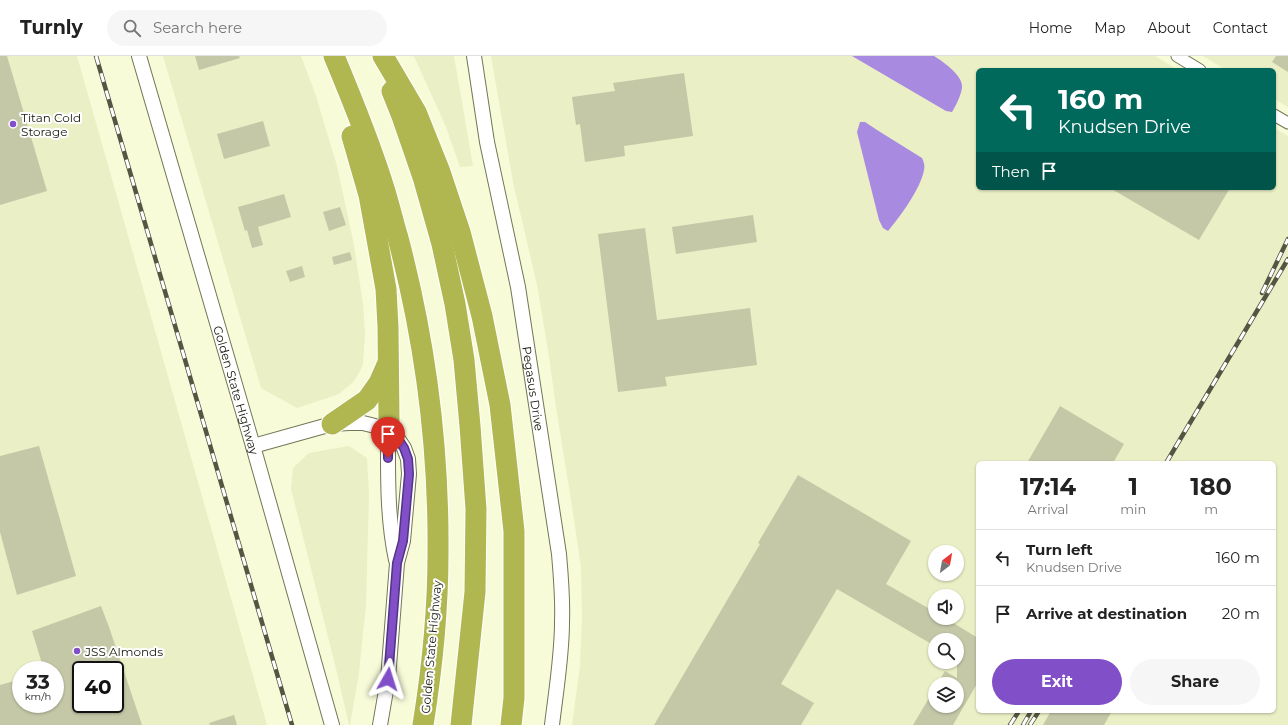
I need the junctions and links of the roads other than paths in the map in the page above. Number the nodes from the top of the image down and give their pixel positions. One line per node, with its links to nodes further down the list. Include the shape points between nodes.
1 (139, 56): 13 (street, Golden State Highway)
2 (333, 56): 10 (highway, via 377,233 386,289); 17 (highway, Golden State Highway, via 359,114 385,189 406,267 422,346 435,459 438,554 436,611)
3 (378, 56): 18 (highway, via 423,177 442,244 464,360 476,509 476,562)
4 (383, 56): 19 (highway, via 416,112 440,172 460,232 482,316 498,398 514,531 514,698)
5 (474, 56): 20 (street, Pegasus Drive, via 487,142 518,287 559,554 562,588 561,656)
6 (1177, 56): 7 (street)
7 (1197, 68)
8 (1276, 116): 9 (street)
9 (1288, 123)
10 (389, 358): 11 (highway, via 379,383 367,400); 12 (highway)
11 (332, 424): 12 (street, via 362,423); 13 (street)
12 (388, 431): 14 (street, via 390,518); 14 (street, via 396,436 408,459 403,541)
13 (253, 446): 15 (street, Golden State Highway)
14 (397, 563): 16 (street, via 390,659)
15 (332, 725)
16 (380, 725)
17 (423, 725)
18 (461, 725)
19 (511, 725)
20 (552, 725)

